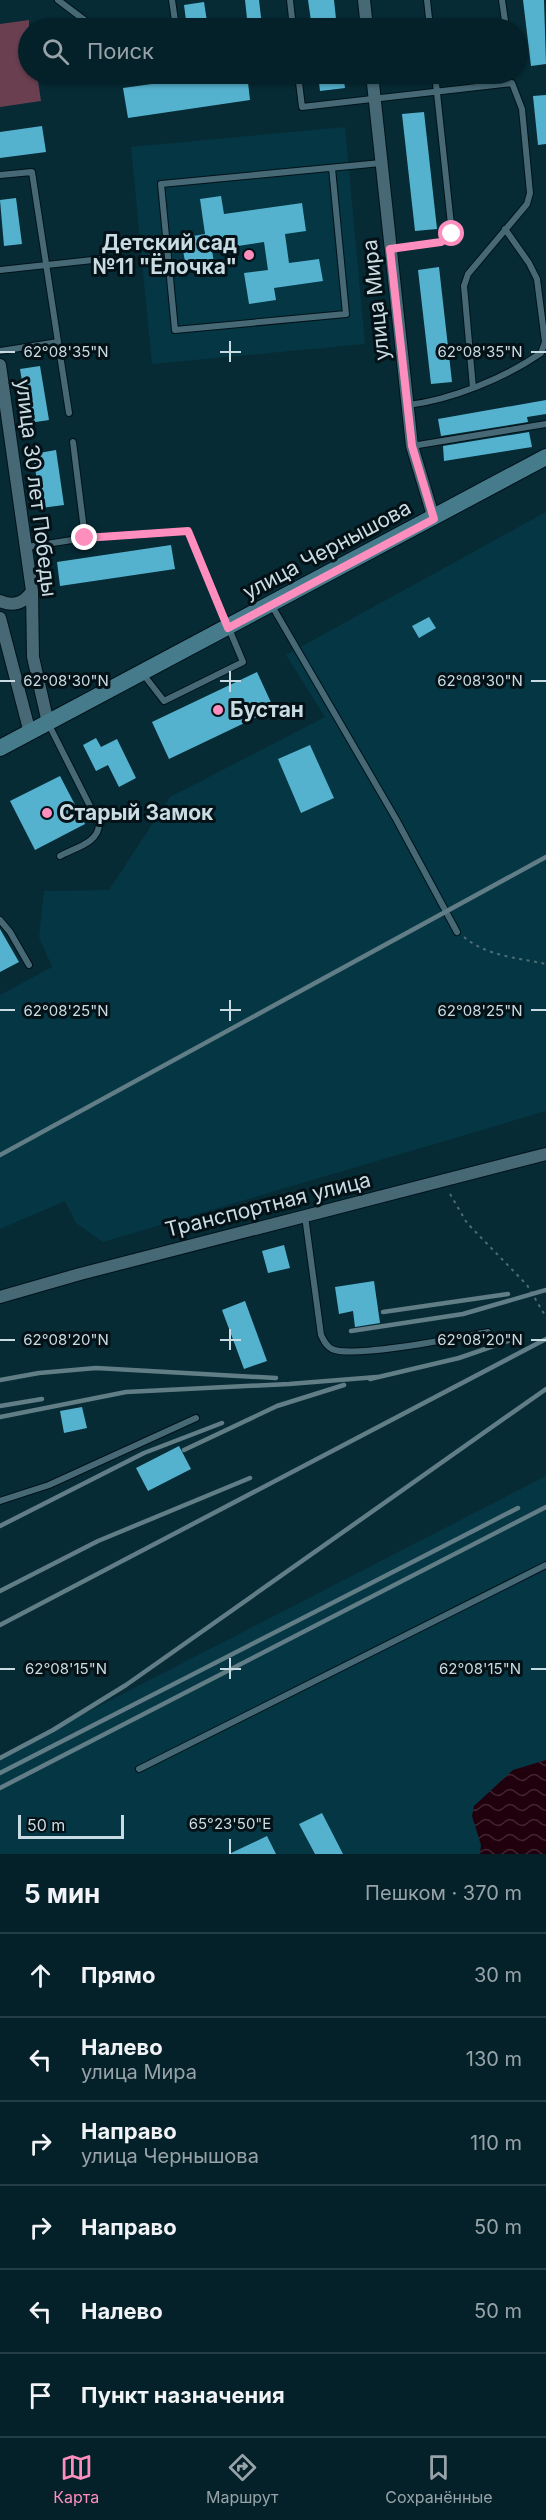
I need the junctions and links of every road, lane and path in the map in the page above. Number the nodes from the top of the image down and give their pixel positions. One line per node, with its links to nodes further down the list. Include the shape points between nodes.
1 (58, 0): 7 (lane)
2 (172, 0): 8 (lane)
3 (290, 0): 9 (lane)
4 (364, 0): 10 (street)
5 (427, 0): 11 (lane)
6 (502, 0): 12 (lane)
7 (81, 18)
8 (175, 18)
9 (292, 18)
10 (366, 18)
11 (429, 18)
12 (505, 18)
13 (299, 84): 19 (lane, via 302,107)
14 (373, 84): 19 (street, улица Мира)
15 (436, 84): 18 (lane)
16 (504, 84): 18 (lane)
17 (512, 84): 23 (lane, via 522,109 530,193 527,204)
18 (437, 92): 19 (lane); 24 (lane, via 452,234 441,242)
19 (375, 99): 20 (street, улица Мира)
20 (381, 163): 21 (lane); 24 (street, улица Мира)
21 (332, 168): 21 (lane, via 161,184 175,330 346,314)
22 (0, 175): 26 (lane, via 32,172)
23 (505, 229): 31 (lane, via 468,274 464,286); 31 (lane, via 537,279 545,342 541,353 531,360)
24 (390, 249): 32 (street, улица Мира)
25 (102, 259): 26 (lane)
26 (48, 265): 27 (lane); 28 (lane)
27 (0, 270)
28 (58, 342): 29 (lane); 33 (lane)
29 (0, 351)
30 (0, 365): 40 (street, улица 30 лет Победы)
31 (473, 388): 32 (lane, via 442,400)
32 (408, 405): 36 (street, улица Мира)
33 (69, 413)
34 (546, 424): 36 (lane)
35 (73, 442): 39 (lane)
36 (412, 446): 38 (street, улица Мира)
37 (546, 458): 38 (main road, улица Чернышова)
38 (434, 519): 43 (main road, улица Чернышова)
39 (85, 538): 40 (lane); 45 (lane, via 188,531)
40 (27, 547): 41 (street, улица 30 лет Победы)
41 (32, 591): 42 (street, via 27,599 16,604); 47 (street, улица 30 лет Победы, via 33,657)
42 (0, 601)
43 (272, 605): 45 (main road, улица Чернышова); 52 (lane)
44 (0, 618): 48 (street)
45 (228, 628): 46 (main road, улица Чернышова); 46 (lane, via 243,662 164,701)
46 (142, 674): 47 (main road, улица Чернышова)
47 (48, 723): 48 (main road, улица Чернышова); 50 (lane, via 99,824 95,838)
48 (30, 733): 49 (main road, улица Чернышова)
49 (0, 748)
50 (60, 856)
51 (0, 920): 54 (lane)
52 (458, 932): 53 (path, via 488,951)
53 (546, 964)
54 (29, 965)
55 (546, 1154): 56 (street, Транспортная улица)
56 (443, 1180): 57 (street, Транспортная улица); 59 (path, via 467,1223 527,1285)
57 (304, 1215): 58 (street, Транспортная улица); 60 (lane, via 321,1335 333,1349 366,1351)
58 (0, 1297)
59 (546, 1317)
60 (488, 1332)
61 (196, 1418): 62 (lane, via 49,1485)
62 (0, 1501)
63 (546, 1565): 64 (lane)
64 (139, 1769)

